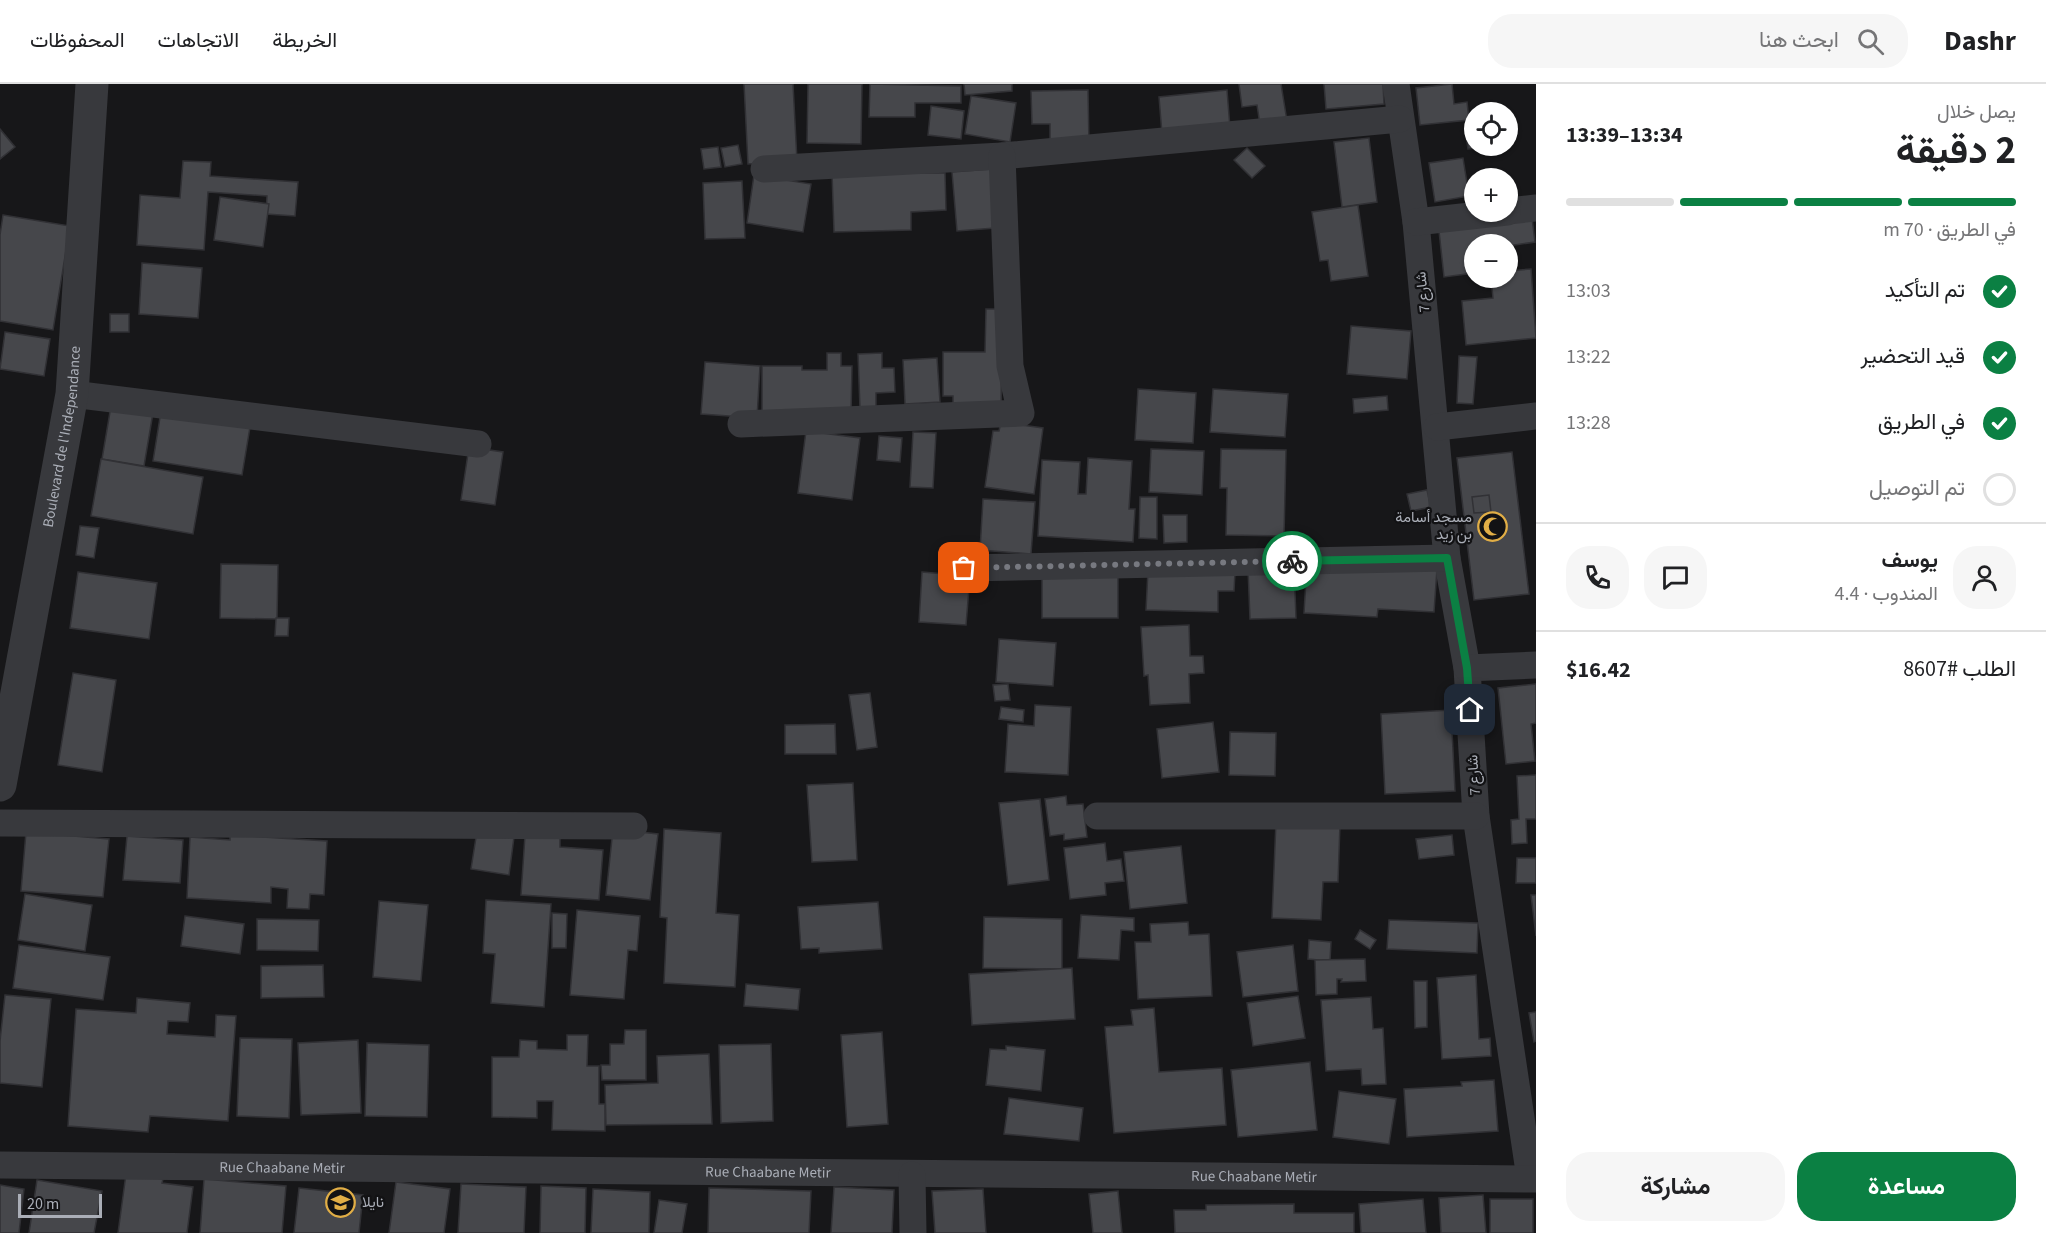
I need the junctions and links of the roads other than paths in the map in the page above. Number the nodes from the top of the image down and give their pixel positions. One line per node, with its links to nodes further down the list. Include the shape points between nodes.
1 (92, 84): 10 (street, Boulevard de l'Independance)
2 (1396, 84): 3 (street, شارع 7)
3 (1400, 119): 4 (street); 9 (street, شارع 7)
4 (1002, 156): 5 (street); 12 (street, via 1010,366 1022,413)
5 (764, 169)
6 (1536, 208): 7 (street)
7 (1518, 210)
8 (1464, 216): 9 (street)
9 (1416, 222): 13 (street, شارع 7)
10 (72, 394): 14 (street); 19 (street, Boulevard de l'Independance)
11 (1536, 416): 13 (street)
12 (741, 424)
13 (1437, 427): 15 (street, شارع 7)
14 (478, 444)
15 (1447, 558): 16 (street); 18 (street, شارع 7)
16 (964, 568)
17 (1536, 665): 18 (street)
18 (1467, 668): 21 (street, شارع 7)
19 (0, 785)
20 (1097, 816): 21 (street)
21 (1476, 816): 26 (street, شارع 7)
22 (0, 823): 23 (street)
23 (634, 826)
24 (0, 1165): 25 (street, Rue Chaabane Metir)
25 (912, 1175): 26 (street, Rue Chaabane Metir); 27 (street)
26 (1533, 1179)
27 (913, 1233)

